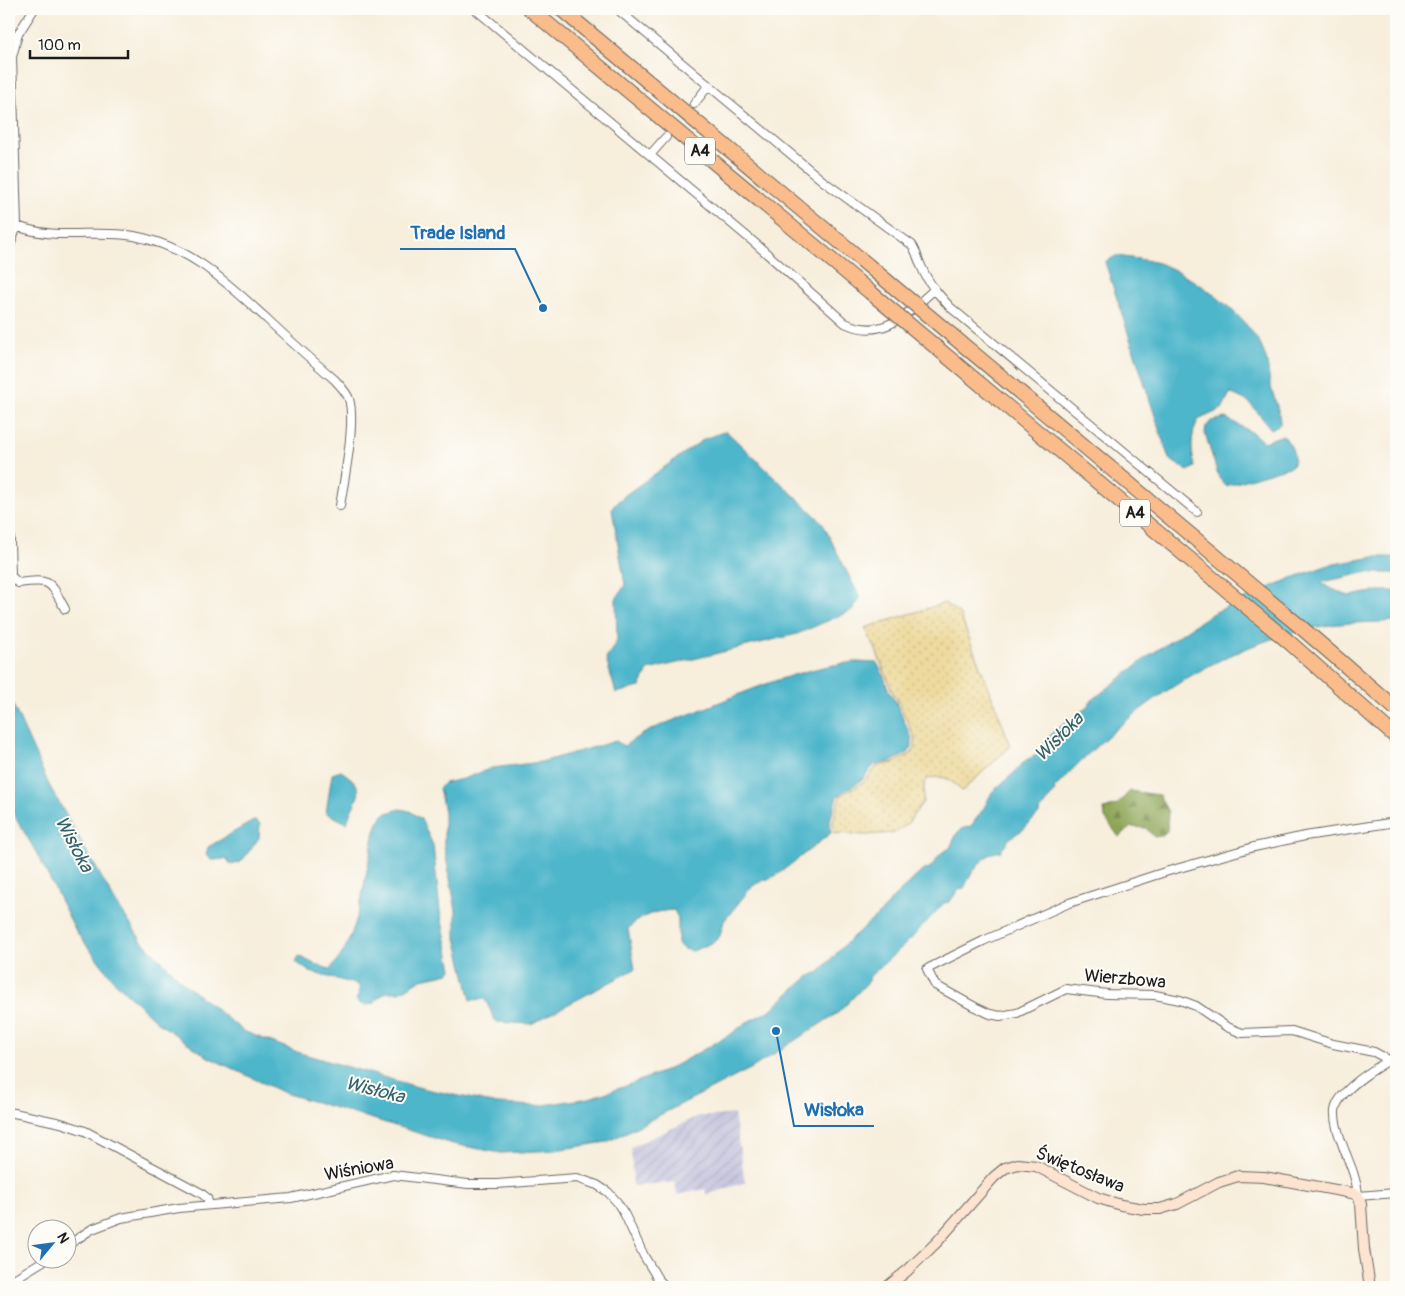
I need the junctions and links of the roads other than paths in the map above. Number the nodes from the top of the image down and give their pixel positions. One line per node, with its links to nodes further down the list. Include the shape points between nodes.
1 (34, 9): 10 (street, via 18,34 12,57)
2 (475, 9): 9 (street)
3 (530, 9): 18 (highway, A4, bridge, via 1289,642)
4 (561, 9): 17 (highway, A4, bridge, via 1282,611)
5 (617, 9): 6 (street)
6 (709, 85): 7 (street); 12 (street, via 824,181 912,245)
7 (694, 104)
8 (666, 136): 9 (street)
9 (650, 155): 12 (street, via 853,327 871,330 887,326)
10 (17, 226): 11 (street); 14 (street, via 45,234 119,234 151,240 194,258 226,281 347,394 349,442)
11 (9, 248)
12 (934, 289): 15 (street, via 950,307)
13 (9, 504): 16 (street, via 11,576 18,583 38,580 51,584)
14 (340, 506)
15 (1197, 512)
16 (65, 609)
17 (1396, 710)
18 (1396, 737)
19 (1396, 822): 20 (street, Wierzbowa, via 1254,847 1165,872 1069,903 927,969 935,985 975,1007 1000,1016 1017,1013 1066,989 1155,995 1196,1006 1242,1033 1292,1031)
20 (1393, 1058): 23 (street, via 1350,1088 1335,1111)
21 (9, 1112): 24 (street, via 84,1131 201,1193)
22 (1396, 1193): 23 (street)
23 (1358, 1196): 29 (street, Świętosława, via 1343,1190 1238,1176 1168,1208 1144,1209 1098,1198 1036,1166 1018,1164 1005,1168 994,1178 937,1242); 30 (street)
24 (209, 1205): 25 (street, Wiśniowa, via 115,1219); 28 (street, Wiśniowa, via 291,1198 393,1175 468,1184 577,1178 608,1192 617,1202 644,1256)
25 (78, 1238)
26 (32, 1268): 27 (street)
27 (9, 1282)
28 (666, 1287)
29 (887, 1287)
30 (1370, 1287)

